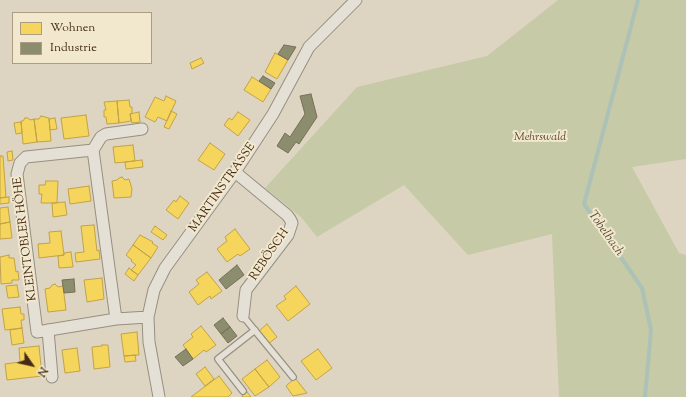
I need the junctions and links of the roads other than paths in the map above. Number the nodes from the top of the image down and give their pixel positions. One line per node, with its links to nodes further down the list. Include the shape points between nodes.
1 (356, 0): 4 (street, MARTINSTRASSE, via 309,47 273,114)
2 (142, 129): 3 (street, via 106,134)
3 (93, 150): 7 (street); 8 (street, KLEINTOBLER HÖHE, via 26,158 20,163 17,174 37,332)
4 (235, 172): 5 (street, REBÖSCH, via 287,215 292,223 288,235 246,290); 6 (street, MARTINSTRASSE, via 165,268 154,290)
5 (243, 316): 9 (lane)
6 (148, 317): 7 (street); 13 (street, MARTINSTRASSE, via 149,342)
7 (116, 319): 8 (street)
8 (48, 330): 10 (street)
9 (255, 330): 11 (lane); 12 (lane, via 218,359)
10 (52, 377)
11 (293, 377)
12 (243, 391)
13 (159, 397)

